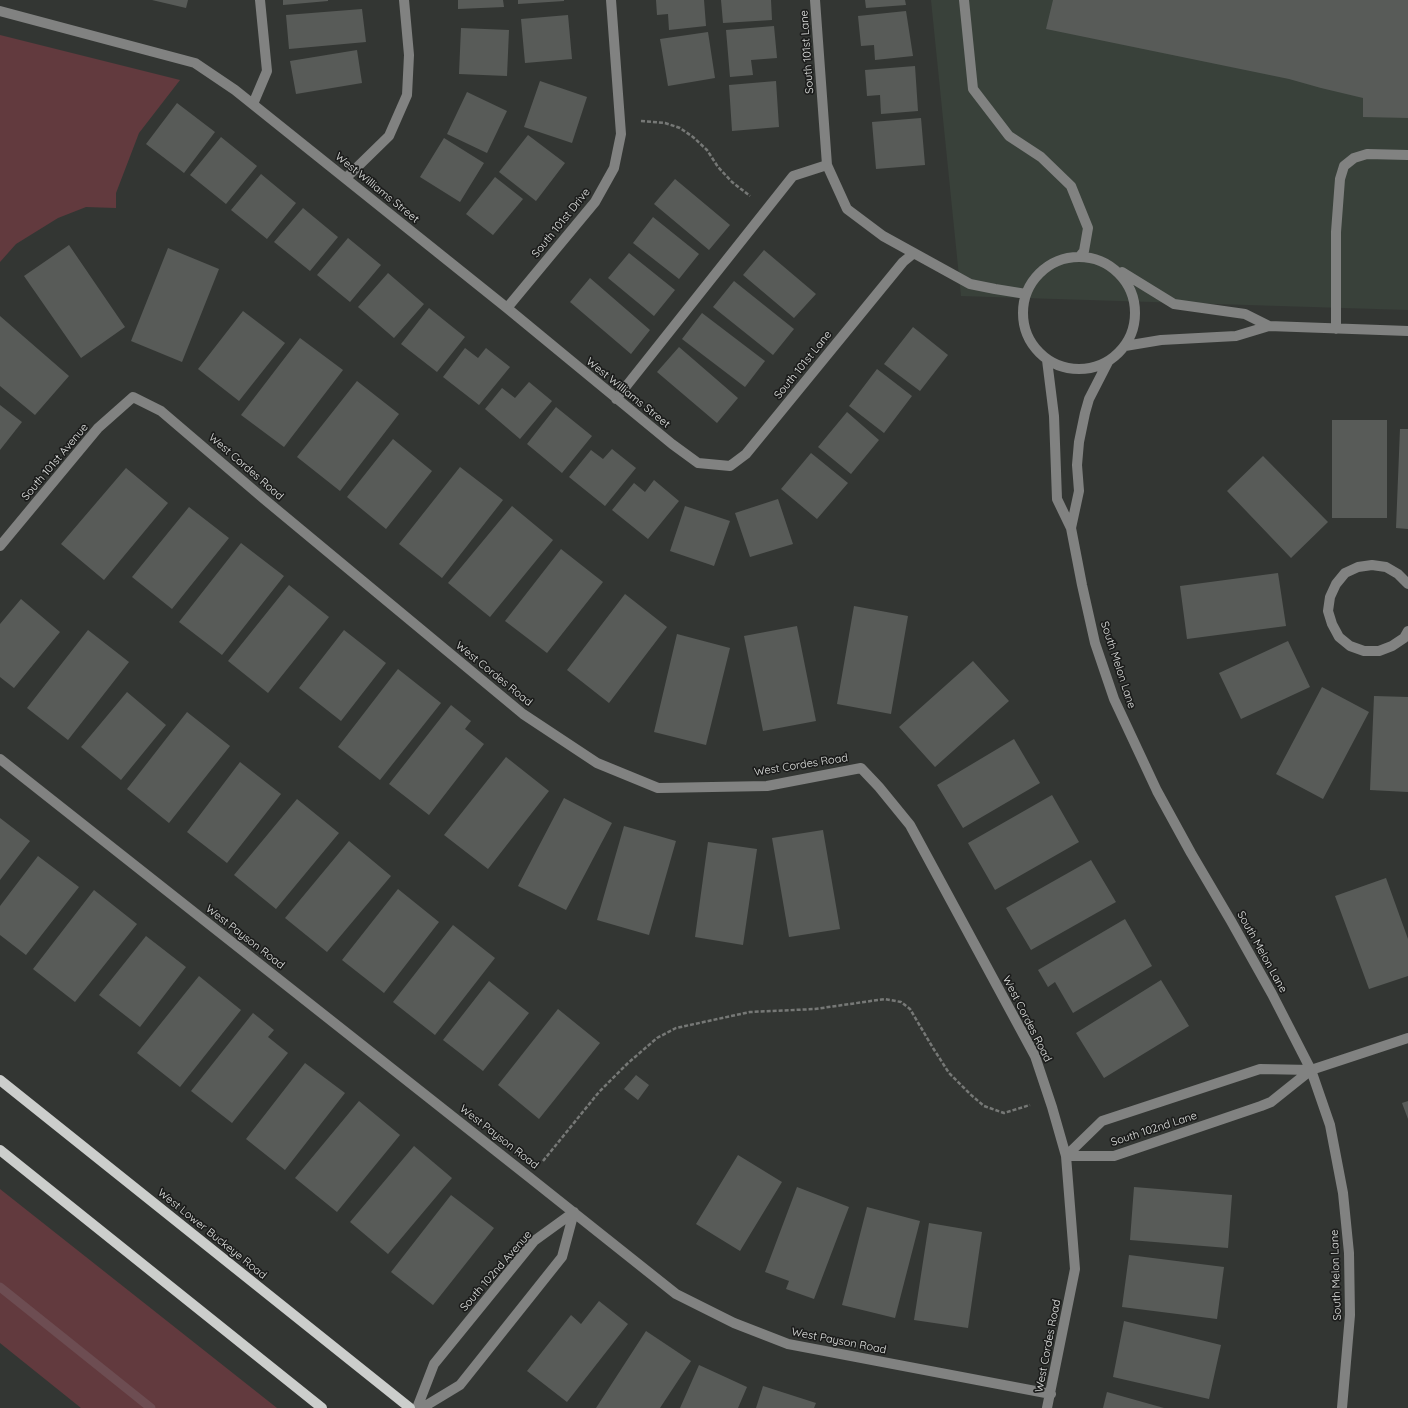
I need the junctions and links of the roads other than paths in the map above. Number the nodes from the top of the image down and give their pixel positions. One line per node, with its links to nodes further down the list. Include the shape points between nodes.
1 (260, 0): 7 (street, via 267,71)
2 (404, 0): 10 (street, via 408,55 407,95 389,136)
3 (611, 0): 15 (street, South 101st Drive, via 621,134 614,168 595,202)
4 (815, 0): 9 (street, South 101st Lane)
5 (964, 0): 12 (street, via 972,89 1009,136 1041,157 1071,186 1088,228 1084,252)
6 (0, 11): 7 (street, West Williams Street, via 195,63)
7 (253, 104): 10 (street, West Williams Street)
8 (1408, 155): 17 (street, via 1367,154 1354,158 1344,166 1340,179 1336,232)
9 (827, 165): 11 (street, South 101st Lane, via 847,209 883,236); 23 (street, via 792,176)
10 (346, 178): 15 (street, West Williams Street)
11 (914, 253): 14 (street, South 101st Lane, via 970,284); 24 (street, South 101st Lane, via 902,262 746,454 730,466)
12 (1080, 256): 13 (street, via 1097,259); 14 (street, via 1062,258 1047,266 1034,278)
13 (1113, 267): 16 (street, via 1174,304 1245,314); 19 (street, via 1126,280 1133,296 1136,313 1133,331)
14 (1026, 294): 20 (street, via 1023,312 1025,330 1034,347)
15 (507, 308): 23 (street, West Williams Street)
16 (1269, 326): 17 (street); 19 (street, via 1236,336 1161,340)
17 (1336, 329): 18 (street)
18 (1408, 331)
19 (1125, 346): 21 (street)
20 (1047, 360): 21 (street, via 1077,369 1093,368); 25 (street, South Melon Lane, via 1054,416 1057,499)
21 (1108, 362): 25 (street, South Melon Lane, via 1089,399 1079,442 1078,491)
22 (133, 397): 26 (street, South 101st Avenue, via 98,428); 34 (street, West Cordes Road, via 161,411 523,714 597,764 658,788 767,786 861,768 910,825 1035,1056)
23 (616, 399): 24 (street, West Williams Street)
24 (698, 463)
25 (1071, 528): 31 (street, South Melon Lane, via 1095,643 1114,698 1157,791 1272,994)
26 (0, 546)
27 (1408, 584): 28 (street, via 1386,567 1358,567 1345,573 1336,584 1330,596 1328,610 1339,637 1350,646 1364,651 1378,651 1392,646 1404,638)
28 (1408, 631)
29 (0, 759): 35 (street, West Payson Road)
30 (1408, 1038): 31 (street, South 102nd Lane)
31 (1310, 1070): 34 (street, South 102nd Lane, via 1266,1104 1114,1156); 34 (street, South 102nd Lane, via 1260,1069 1102,1121); 42 (street, South Melon Lane, via 1330,1125 1349,1253 1350,1315)
32 (0, 1080): 38 (main road, West Lower Buckeye Road)
33 (0, 1150): 37 (main road)
34 (1066, 1156): 36 (street, West Cordes Road, via 1075,1269)
35 (574, 1212): 36 (street, West Payson Road, via 676,1294 788,1344); 39 (street, South 102nd Avenue, via 534,1241 434,1364); 40 (street, via 562,1257 460,1385)
36 (1051, 1394): 41 (street, West Cordes Road)
37 (322, 1408)
38 (410, 1408)
39 (417, 1408)
40 (422, 1408)
41 (1047, 1408)
42 (1342, 1408)

